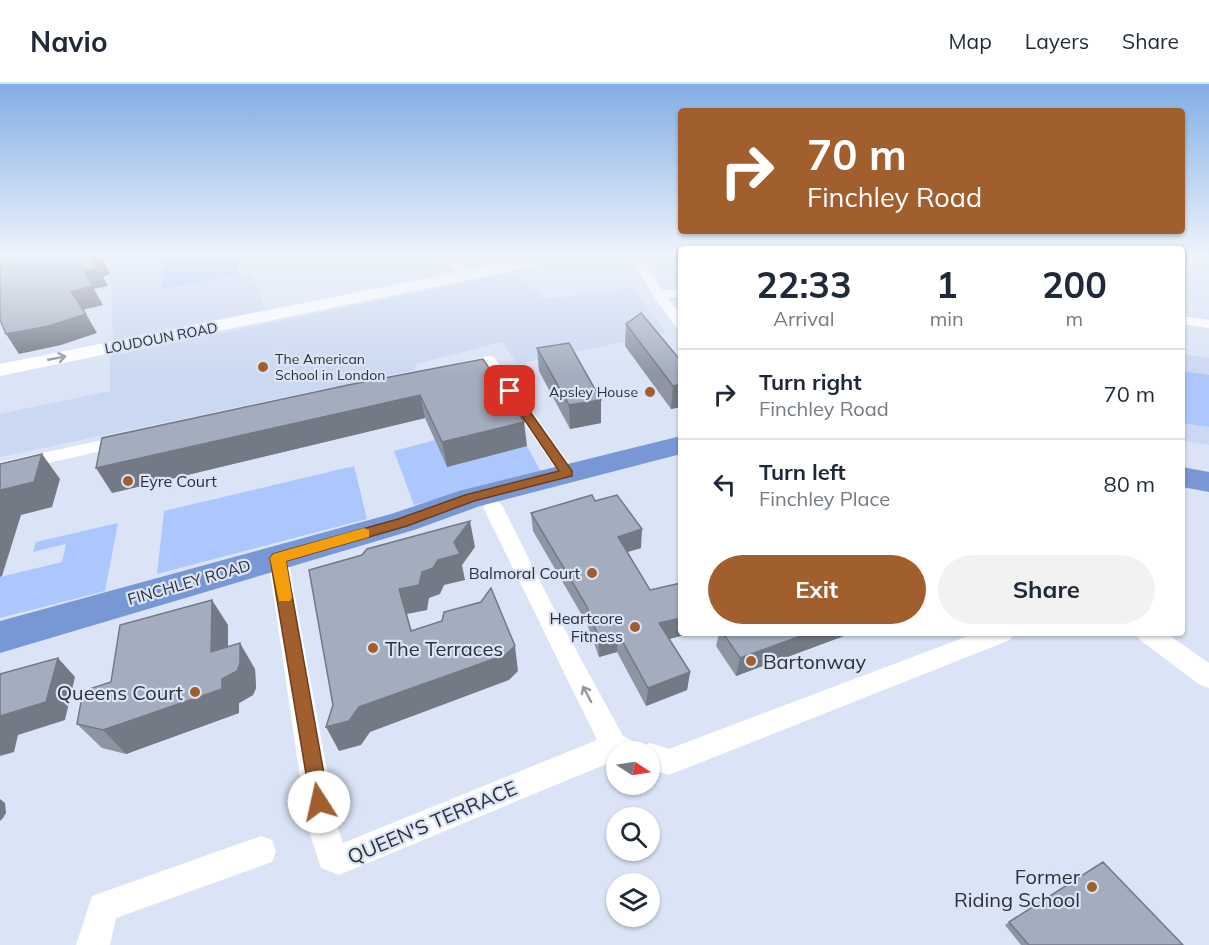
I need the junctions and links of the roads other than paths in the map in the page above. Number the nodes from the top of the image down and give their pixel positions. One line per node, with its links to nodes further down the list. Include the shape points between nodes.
1 (377, 294): 6 (street, LOUDOUN ROAD, one-way to 1)
2 (658, 294): 3 (street)
3 (678, 320)
4 (1185, 320): 5 (street)
5 (1209, 324)
6 (0, 370)
7 (442, 370): 14 (street, via 489,360)
8 (140, 437): 13 (street)
9 (678, 446): 14 (highway, FINCHLEY ROAD)
10 (1185, 457): 11 (highway)
11 (1209, 461)
12 (678, 463): 17 (highway, FINCHLEY ROAD, via 601,477)
13 (0, 468)
14 (567, 473): 18 (highway, FINCHLEY ROAD, via 470,498)
15 (1185, 478): 16 (highway)
16 (1209, 482)
17 (493, 507): 18 (highway, FINCHLEY ROAD, via 475,511); 24 (street, QUEEN'S TERRACE, one-way to 17, via 548,620)
18 (447, 508): 19 (highway, FINCHLEY ROAD)
19 (278, 558): 22 (highway, FINCHLEY ROAD); 25 (street, QUEEN'S TERRACE, via 322,825 332,857 339,860)
20 (994, 636): 26 (street, via 669,762)
21 (1152, 636): 23 (street)
22 (0, 637)
23 (1209, 677)
24 (618, 741)
25 (606, 756)
26 (660, 759)
27 (261, 851): 28 (street, via 103,907)
28 (93, 945)

